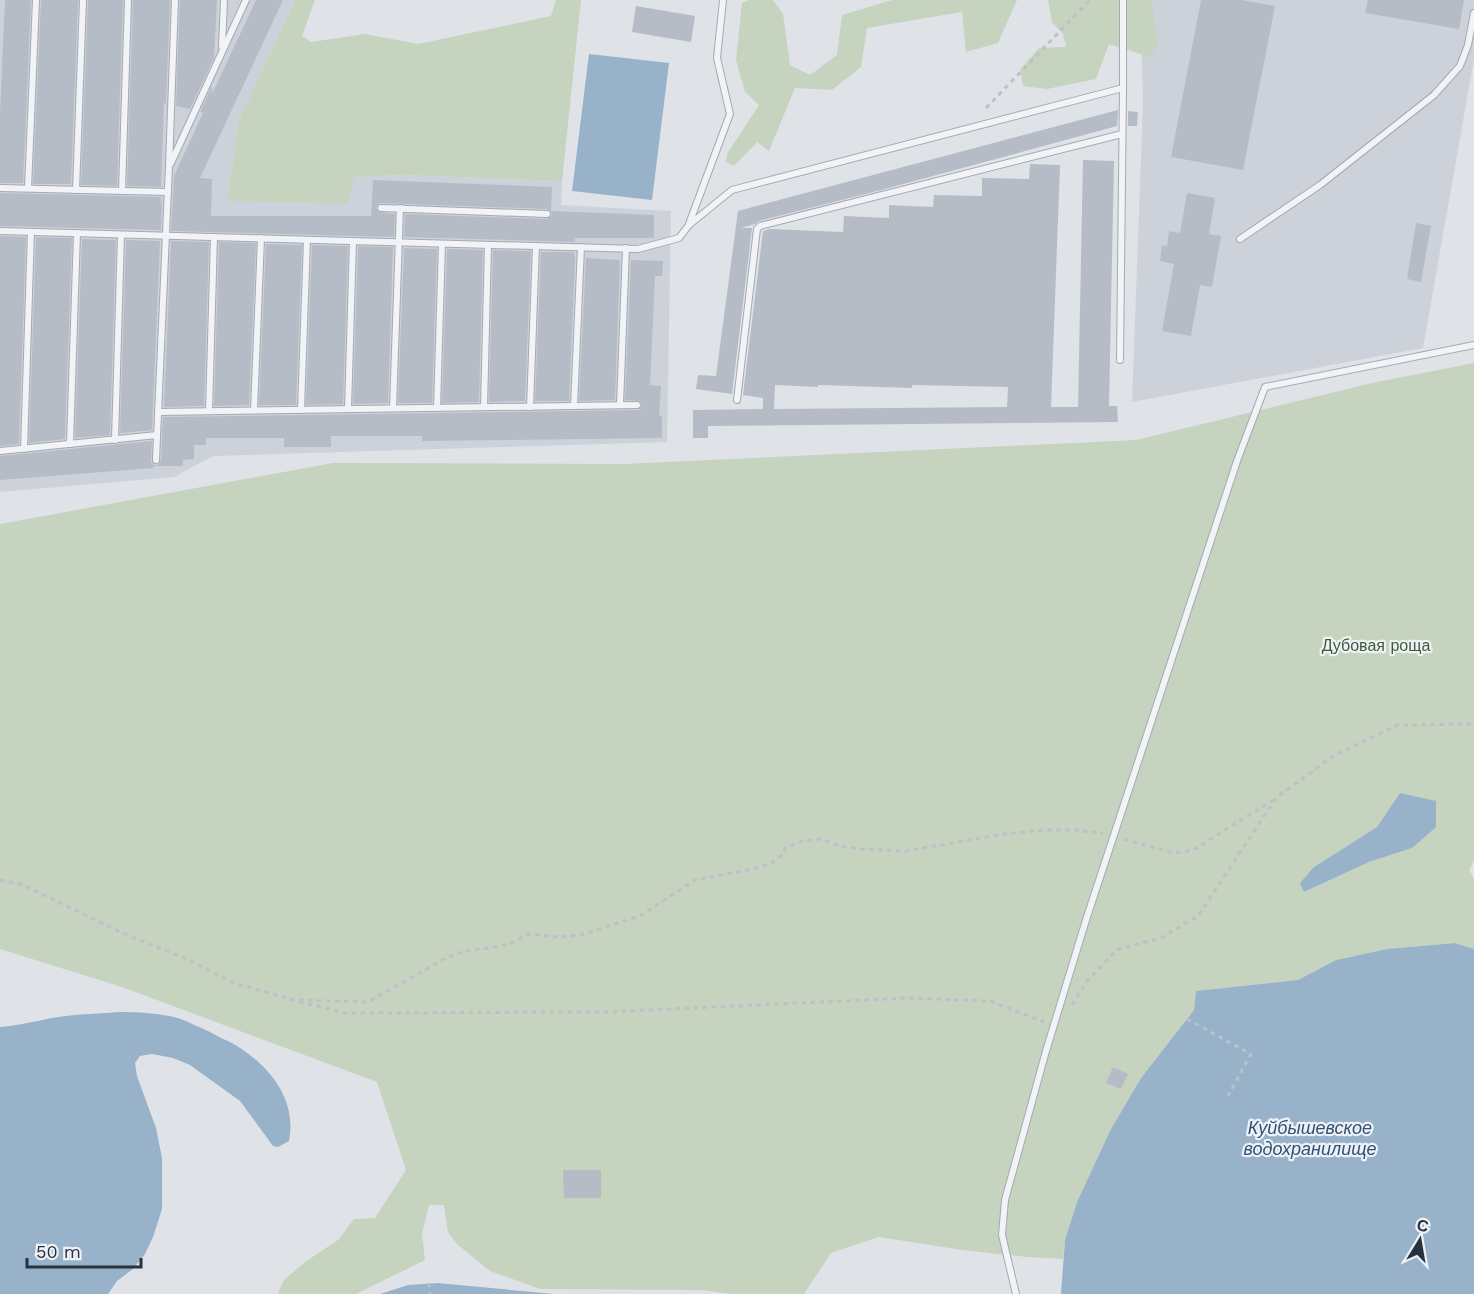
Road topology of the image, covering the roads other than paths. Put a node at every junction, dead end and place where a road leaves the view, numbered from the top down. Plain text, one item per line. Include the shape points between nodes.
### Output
1 (36, 0) edge
2 (83, 0) edge
3 (128, 0) edge
4 (175, 0) edge
5 (224, 0) edge
6 (246, 0) edge
7 (723, 0) edge
8 (1123, 0) edge
9 (1474, 13) edge
10 (222, 51) junction
11 (1123, 88) junction
12 (1122, 134) junction
13 (170, 166) junction
14 (0, 188) edge
15 (28, 188) junction
16 (76, 190) junction
17 (122, 191) junction
18 (168, 192) junction
19 (381, 208) dead end
20 (400, 208) junction
21 (547, 214) dead end
22 (688, 225) junction
23 (0, 231) edge
24 (31, 232) junction
25 (77, 233) junction
26 (121, 235) junction
27 (166, 236) junction
28 (214, 237) junction
29 (261, 238) junction
30 (1240, 239) dead end
31 (308, 240) junction
32 (353, 241) junction
33 (399, 242) junction
34 (442, 244) junction
35 (488, 245) junction
36 (536, 246) junction
37 (581, 248) junction
38 (626, 248) junction
39 (1474, 345) edge
40 (1120, 360) dead end
41 (737, 400) dead end
42 (620, 405) junction
43 (637, 405) dead end
44 (531, 406) junction
45 (574, 406) junction
46 (484, 407) junction
47 (393, 408) junction
48 (437, 408) junction
49 (348, 409) junction
50 (254, 410) junction
51 (301, 410) junction
52 (209, 411) junction
53 (158, 412) junction
54 (157, 435) junction
55 (115, 440) junction
56 (70, 444) junction
57 (24, 449) junction
58 (0, 451) edge
59 (156, 460) dead end
60 (1016, 1294) edge

1 - 15 lane
2 - 16 lane
3 - 17 lane
4 - 13 lane
5 - 10 lane
6 - 10 lane
7 - 22 lane via 717,58 730,114
8 - 11 lane
9 - 30 lane via 1460,66 1434,95 1320,185
10 - 13 lane
11 - 12 lane
11 - 22 lane via 732,190
12 - 40 lane
12 - 41 lane via 760,226
13 - 18 lane
14 - 15 lane
15 - 16 lane
16 - 17 lane
17 - 18 lane
18 - 27 lane
19 - 20 lane
20 - 21 lane
20 - 33 lane
22 - 38 lane via 679,238 638,249
23 - 24 lane
24 - 25 lane
24 - 57 lane
25 - 26 lane
25 - 56 lane
26 - 27 lane
26 - 55 lane
27 - 28 lane
27 - 53 lane
28 - 29 lane
28 - 52 lane
29 - 31 lane
29 - 50 lane
31 - 32 lane
31 - 51 lane
32 - 33 lane
32 - 49 lane
33 - 34 lane
33 - 47 lane
34 - 35 lane
34 - 48 lane
35 - 36 lane
35 - 46 lane
36 - 37 lane
36 - 44 lane
37 - 38 lane
37 - 45 lane
38 - 42 lane
39 - 60 lane via 1265,387 1086,920 1005,1200 1002,1235
42 - 43 lane
42 - 45 lane
44 - 45 lane
44 - 46 lane
46 - 48 lane
47 - 48 lane
47 - 49 lane
49 - 51 lane
50 - 51 lane
50 - 52 lane
52 - 53 lane
53 - 54 lane
54 - 55 lane
54 - 59 lane
55 - 56 lane
56 - 57 lane
57 - 58 lane

